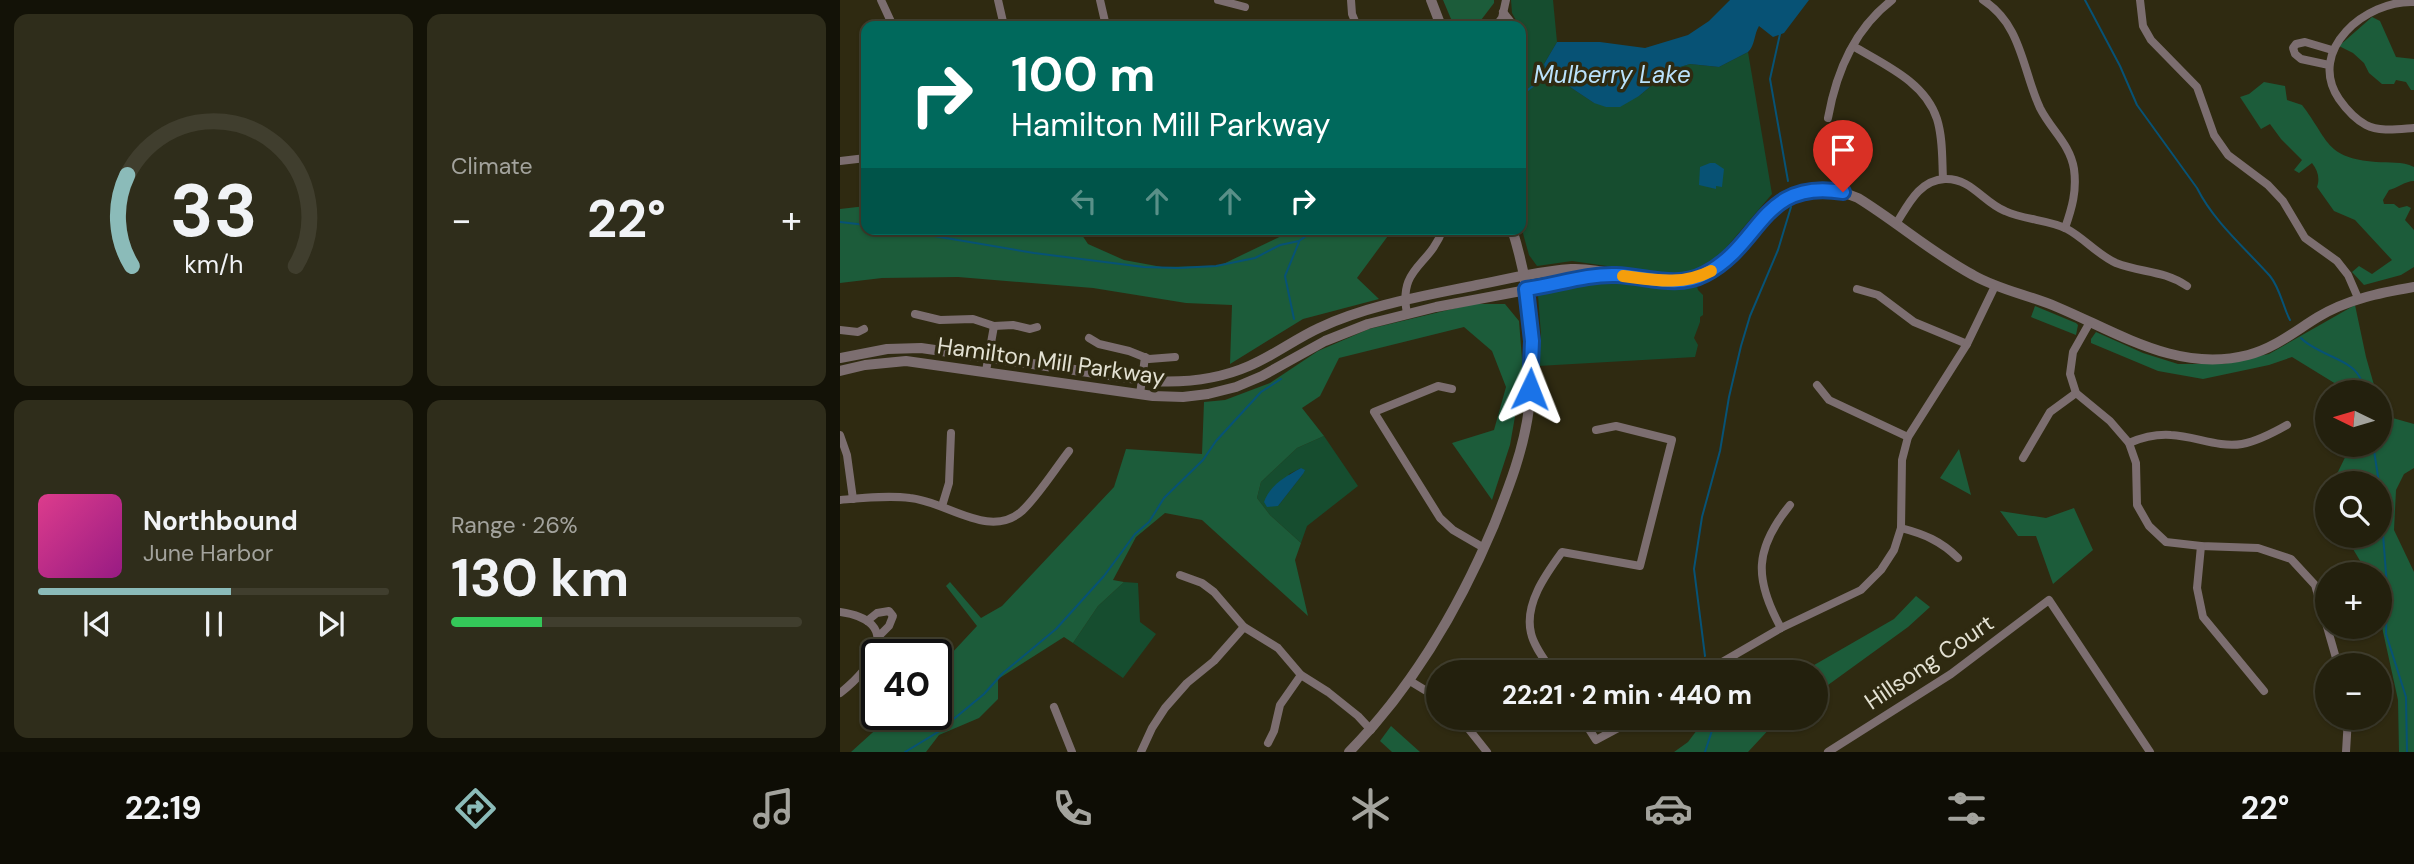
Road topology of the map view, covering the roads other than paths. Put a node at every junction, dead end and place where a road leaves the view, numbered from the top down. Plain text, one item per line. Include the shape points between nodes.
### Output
1 (880, 0) edge
2 (998, 0) edge
3 (1100, 0) edge
4 (1218, 0) edge
5 (1351, 0) edge
6 (1431, 0) edge
7 (1506, 0) edge
8 (1892, 0) edge
9 (1983, 0) edge
10 (2140, 0) edge
11 (2414, 2) edge
12 (1245, 7) dead end
13 (1503, 12) junction
14 (891, 21) edge
15 (1003, 21) edge
16 (1105, 21) edge
17 (1355, 21) edge
18 (1439, 21) edge
19 (1498, 21) edge
20 (1510, 21) edge
21 (1853, 46) junction
22 (2332, 50) junction
23 (2329, 65) junction
24 (1828, 118) dead end
25 (2414, 128) edge
26 (861, 159) edge
27 (840, 162) edge
28 (1943, 179) junction
29 (1896, 224) junction
30 (2066, 228) junction
31 (1441, 235) edge
32 (1514, 235) edge
33 (1615, 275) junction
34 (1523, 276) junction
35 (1995, 286) junction
36 (2187, 286) dead end
37 (2414, 287) edge
38 (1526, 289) junction
39 (1857, 289) dead end
40 (2358, 298) junction
41 (1405, 301) junction
42 (915, 314) dead end
43 (1407, 314) junction
44 (2090, 322) junction
45 (994, 326) junction
46 (1037, 327) dead end
47 (864, 329) dead end
48 (840, 330) edge
49 (1089, 338) dead end
50 (1966, 344) junction
51 (1145, 357) junction
52 (1175, 357) dead end
53 (840, 358) edge
54 (988, 358) junction
55 (840, 371) edge
56 (986, 371) junction
57 (1142, 380) junction
58 (1817, 385) dead end
59 (1452, 389) dead end
60 (2076, 393) junction
61 (1140, 394) junction
62 (2287, 425) dead end
63 (1596, 430) dead end
64 (951, 433) dead end
65 (840, 435) edge
66 (1908, 437) junction
67 (2129, 443) junction
68 (1069, 451) dead end
69 (2023, 458) dead end
70 (853, 499) junction
71 (840, 500) edge
72 (1790, 505) dead end
73 (942, 506) junction
74 (1901, 528) junction
75 (2201, 546) junction
76 (1484, 548) junction
77 (1958, 558) dead end
78 (1181, 575) dead end
79 (840, 612) edge
80 (867, 621) junction
81 (1244, 627) junction
82 (1781, 628) junction
83 (878, 637) junction
84 (2335, 653) edge
85 (1546, 660) edge
86 (1726, 660) edge
87 (1301, 676) junction
88 (1410, 681) junction
89 (1426, 691) edge
90 (2264, 691) dead end
91 (840, 692) edge
92 (1054, 707) dead end
93 (1371, 730) junction
94 (1470, 730) edge
95 (1589, 730) edge
96 (1615, 730) edge
97 (2347, 730) edge
98 (1268, 743) dead end
99 (1834, 751) edge
100 (2146, 751) edge
101 (1072, 752) edge
102 (1141, 752) edge
103 (1349, 752) edge
104 (1487, 752) edge
105 (2346, 752) edge

1 - 14 street
2 - 15 street
3 - 16 street
4 - 12 street
5 - 17 street
6 - 18 street
7 - 13 street
8 - 21 street via 1877,11
9 - 30 street via 2008,23 2041,108 2068,148 2076,186
10 - 40 street via 2143,26 2197,87 2214,135 2228,155 2283,201 2305,238 2348,275
11 - 22 street via 2377,8 2356,22
13 - 19 street
13 - 20 street
21 - 24 street via 1837,76
21 - 28 street via 1921,90 1937,120
22 - 23 street
22 - 23 street via 2305,42 2293,48 2301,59
23 - 25 street via 2333,90 2348,111 2367,126
26 - 27 street
28 - 29 street via 1926,183
28 - 30 street via 1963,181 2019,218
29 - 33 street, Hamilton Mill Parkway via 1858,198 1814,189 1782,200 1728,259 1701,276 1676,282
29 - 35 street, Hamilton Mill Parkway
30 - 36 street via 2114,262 2172,276
31 - 41 street via 1412,273
32 - 34 street
33 - 34 street, Hamilton Mill Parkway via 1572,269
33 - 38 street, Hamilton Mill Parkway
34 - 38 street
34 - 41 street, Hamilton Mill Parkway
35 - 44 street, Hamilton Mill Parkway
35 - 50 street
37 - 40 street, Hamilton Mill Parkway
38 - 43 street, Hamilton Mill Parkway
38 - 76 street via 1532,341 1529,407 1508,490
39 - 50 street via 1878,295 1914,322
40 - 44 street, Hamilton Mill Parkway via 2278,343 2227,359 2188,359 2160,352
41 - 43 street
41 - 57 street, Hamilton Mill Parkway via 1319,328 1250,366 1219,377 1182,383
42 - 45 street via 940,320 973,319
43 - 61 street, Hamilton Mill Parkway via 1325,341 1236,387 1183,397
44 - 60 street via 2071,362
45 - 46 street
45 - 54 street
47 - 48 street
49 - 51 street
50 - 66 street
51 - 52 street
51 - 57 street
53 - 54 street, Hamilton Mill Parkway via 921,348
54 - 56 street
54 - 57 street, Hamilton Mill Parkway
55 - 56 street, Hamilton Mill Parkway via 906,361
56 - 61 street, Hamilton Mill Parkway
57 - 61 street
58 - 66 street via 1829,400
59 - 76 street via 1438,386 1374,412 1440,518
60 - 67 street
60 - 69 street via 2050,412
62 - 67 street via 2242,444 2173,435 2151,435
63 - 85 street via 1616,426 1672,440 1640,566 1562,552 1544,576 1530,613 1531,634
64 - 73 street via 949,483
65 - 70 street
66 - 74 street via 1902,460
67 - 75 street via 2136,463 2137,505 2149,526 2166,542
68 - 73 street via 1022,511 1006,521 989,523
70 - 71 street
70 - 73 street via 911,498
72 - 82 street via 1765,543 1761,567 1763,592
74 - 77 street via 1924,534
74 - 82 street via 1894,550 1861,590
75 - 84 street via 2258,548 2291,559 2315,585
75 - 90 street via 2197,588 2203,617
76 - 88 street
78 - 81 street via 1214,592
79 - 80 street
80 - 83 street
80 - 83 street via 883,610 893,616
81 - 87 street via 1278,648
81 - 102 street via 1165,708
82 - 86 street
83 - 91 street via 872,662
87 - 93 street via 1328,692
87 - 98 street via 1280,705
88 - 89 street
88 - 93 street
92 - 101 street
93 - 103 street
94 - 104 street
95 - 96 street via 1596,740
97 - 105 street
99 - 100 street, Hillsong Court via 1978,656 2049,600

